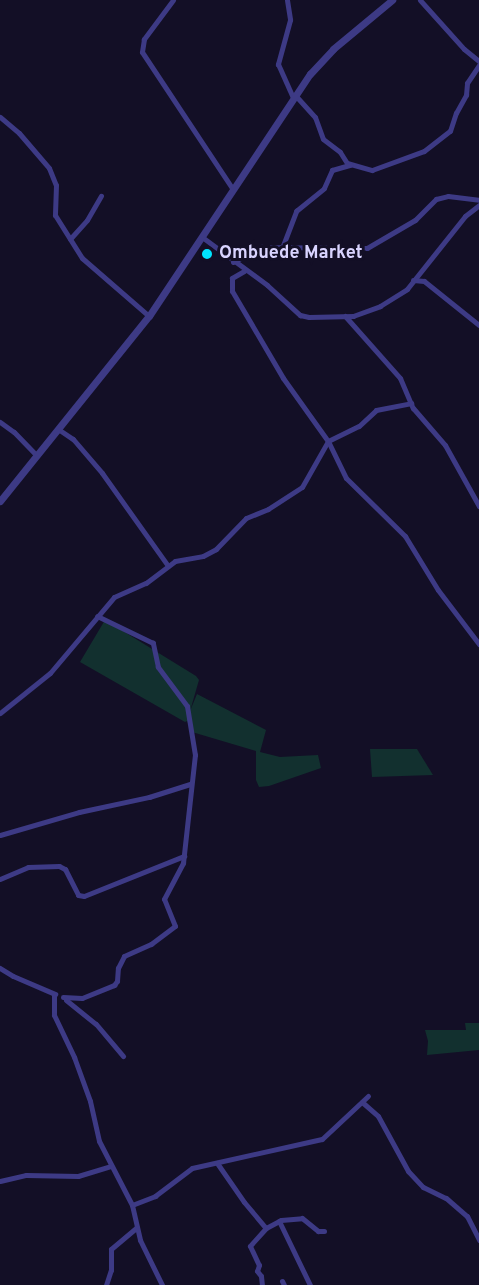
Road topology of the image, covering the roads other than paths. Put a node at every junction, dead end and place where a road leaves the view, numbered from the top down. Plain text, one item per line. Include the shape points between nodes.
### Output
1 (173, 0) edge
2 (287, 0) edge
3 (392, 0) edge
4 (420, 0) edge
5 (479, 63) edge
6 (294, 96) junction
7 (0, 117) edge
8 (350, 165) junction
9 (232, 188) junction
10 (100, 195) dead end
11 (479, 200) edge
12 (479, 205) edge
13 (202, 237) junction
14 (70, 239) junction
15 (282, 248) junction
16 (233, 262) junction
17 (244, 271) junction
18 (412, 280) junction
19 (149, 316) junction
20 (345, 316) junction
21 (479, 325) edge
22 (411, 404) junction
23 (0, 422) edge
24 (58, 429) junction
25 (328, 441) junction
26 (36, 455) junction
27 (1, 497) edge
28 (479, 506) edge
29 (168, 566) junction
30 (97, 616) junction
31 (479, 644) edge
32 (0, 713) edge
33 (190, 784) junction
34 (0, 835) edge
35 (184, 856) junction
36 (0, 879) edge
37 (0, 968) edge
38 (54, 994) junction
39 (63, 998) junction
40 (123, 1056) dead end
41 (368, 1096) dead end
42 (362, 1102) junction
43 (217, 1163) junction
44 (111, 1166) junction
45 (0, 1181) edge
46 (132, 1205) junction
47 (279, 1221) junction
48 (136, 1228) junction
49 (266, 1228) junction
50 (324, 1232) dead end
51 (479, 1240) edge
52 (106, 1285) edge
53 (162, 1285) edge
54 (262, 1285) edge
55 (310, 1285) edge

1 - 9 street via 144,39 141,52
2 - 6 street via 290,20 278,64
3 - 6 street via 323,59
4 - 5 street
5 - 8 street via 467,83 453,129 431,147 372,170
6 - 8 street via 315,117 327,144
6 - 9 street
7 - 14 street via 51,172 56,185 54,212
8 - 15 street via 332,170 324,188 296,211
9 - 13 street
10 - 14 street via 87,220
11 - 15 street via 448,196 436,199 415,220 372,247
12 - 18 street via 465,216
13 - 16 street
13 - 19 street
14 - 19 street via 90,267
15 - 16 street via 260,247
16 - 17 street
17 - 20 street via 267,285 300,315
17 - 25 street via 232,278 232,291 283,378
18 - 20 street via 407,289 380,306
18 - 21 street via 424,281
19 - 24 street
20 - 22 street via 395,371
22 - 25 street via 376,410 355,428
22 - 28 street via 445,445
23 - 26 street
24 - 26 street
24 - 29 street via 73,439 102,473
25 - 29 street via 309,477 296,492 246,518 212,552
25 - 31 street via 346,478 405,536 438,590
26 - 27 street
29 - 30 street via 146,583 114,597
30 - 32 street via 50,673
30 - 33 street via 154,644 158,667 179,692 188,711 195,755
33 - 34 street
33 - 35 street
35 - 36 street via 84,896 78,895 59,866 28,867
35 - 39 street via 164,898 174,928 124,956 114,985 82,998
37 - 38 street
38 - 39 street
38 - 44 street via 54,1015 74,1057 99,1140
39 - 40 street via 96,1024
41 - 42 street
42 - 43 street via 318,1140
42 - 51 street via 378,1116 408,1171 423,1187 446,1198 467,1216
43 - 46 street via 189,1169 155,1196
43 - 49 street
44 - 45 street via 78,1176 26,1175
44 - 46 street
46 - 48 street
47 - 49 street
47 - 50 street via 302,1218
47 - 55 street
48 - 52 street via 111,1249
48 - 53 street
49 - 54 street via 250,1246 259,1265

